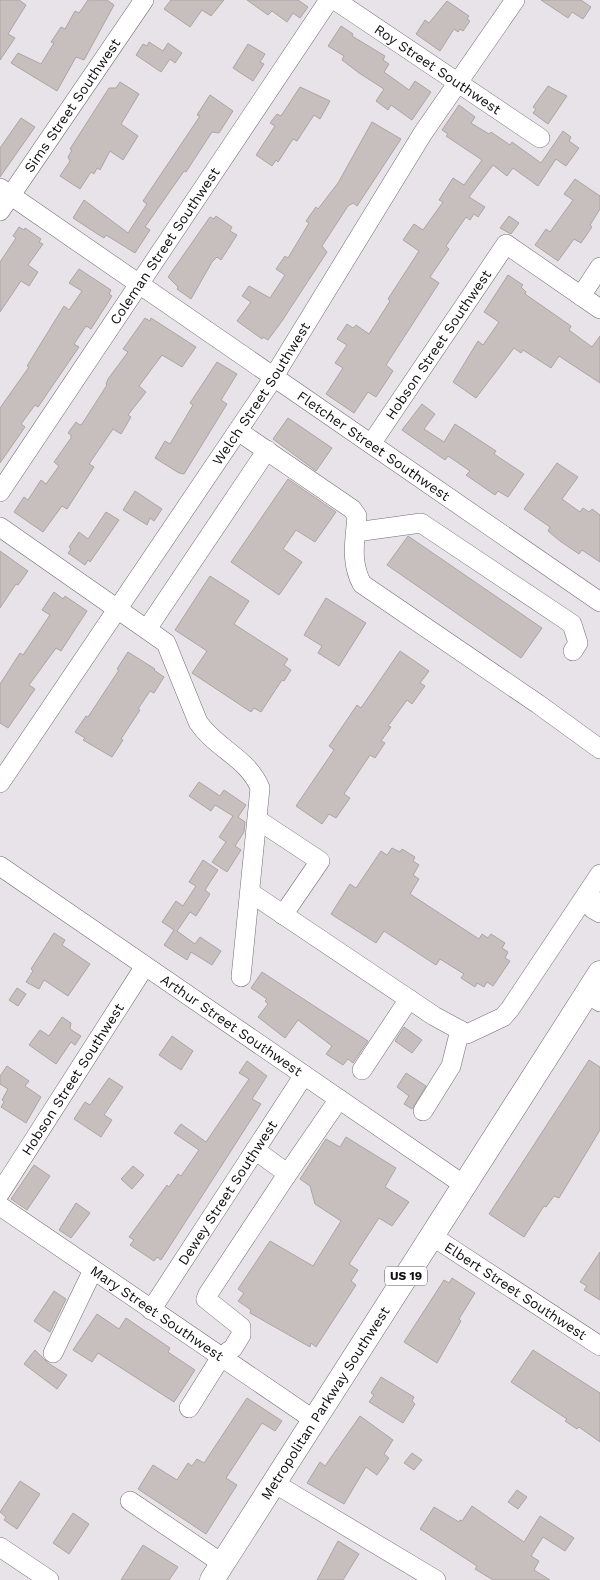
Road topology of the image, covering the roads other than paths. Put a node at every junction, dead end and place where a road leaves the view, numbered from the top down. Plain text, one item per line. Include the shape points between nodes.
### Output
1 (144, 0) edge
2 (329, 0) edge
3 (335, 0) edge
4 (515, 0) edge
5 (456, 83) junction
6 (540, 138) dead end
7 (5, 192) edge
8 (0, 211) edge
9 (600, 267) edge
10 (139, 284) junction
11 (581, 296) junction
12 (600, 309) edge
13 (274, 377) junction
14 (238, 431) junction
15 (371, 444) junction
16 (267, 450) junction
17 (0, 492) edge
18 (0, 527) edge
19 (356, 532) junction
20 (600, 602) edge
21 (118, 608) junction
22 (148, 629) junction
23 (574, 651) dead end
24 (600, 749) edge
25 (0, 783) edge
26 (258, 820) junction
27 (0, 866) edge
28 (600, 874) edge
29 (251, 893) junction
30 (595, 900) edge
31 (283, 915) junction
32 (145, 966) junction
33 (600, 973) edge
34 (241, 977) dead end
35 (593, 998) edge
36 (409, 999) junction
37 (460, 1030) junction
38 (362, 1070) dead end
39 (304, 1075) junction
40 (339, 1099) junction
41 (423, 1111) dead end
42 (255, 1150) junction
43 (286, 1176) junction
44 (464, 1185) junction
45 (0, 1193) edge
46 (0, 1206) edge
47 (432, 1236) junction
48 (92, 1270) junction
49 (151, 1310) junction
50 (600, 1346) edge
51 (53, 1353) dead end
52 (221, 1357) junction
53 (189, 1408) dead end
54 (314, 1420) junction
55 (274, 1483) junction
56 (130, 1501) dead end
57 (1, 1549) edge
58 (217, 1572) edge
59 (49, 1580) edge
60 (436, 1580) edge

1 - 7 street, Sims Street Southwest
2 - 10 street, Coleman Street Southwest
3 - 5 street, Roy Street Southwest
4 - 5 street, Welch Street Southwest
5 - 6 street, Roy Street Southwest
5 - 13 street, Welch Street Southwest
7 - 8 street, Sims Street Southwest
7 - 10 street, Fletcher Street Southwest
9 - 11 street
10 - 13 street, Fletcher Street Southwest
10 - 17 street, Coleman Street Southwest
11 - 12 street
11 - 15 street, Hobson Street Southwest via 506,244
13 - 14 street, Welch Street Southwest
13 - 15 street, Fletcher Street Southwest
14 - 16 street
14 - 21 street, Welch Street Southwest
15 - 20 street, Fletcher Street Southwest
16 - 19 street via 347,504 358,516
16 - 22 street
18 - 21 street
19 - 23 street via 421,523 572,624 578,643
19 - 24 street via 353,553 362,584
21 - 22 street
21 - 25 street, Welch Street Southwest
22 - 26 street via 166,643 205,733 237,758 256,779 260,788
26 - 29 street
26 - 31 street via 320,861
27 - 32 street, Arthur Street Southwest
28 - 30 street
29 - 31 street
29 - 34 street
30 - 37 street via 503,1016 467,1034
31 - 36 street
32 - 39 street, Arthur Street Southwest
32 - 45 street, Hobson Street Southwest
33 - 35 main road, Metropolitan Parkway Southwest / US 19
35 - 44 main road, Metropolitan Parkway Southwest / US 19
36 - 37 street
36 - 38 street
37 - 41 street via 451,1066
39 - 40 street, Arthur Street Southwest
39 - 42 street, Dewey Street Southwest
40 - 43 street
40 - 44 street, Arthur Street Southwest
42 - 43 street via 284,1171
42 - 49 street, Dewey Street Southwest
43 - 52 street via 206,1300 241,1327 241,1335 233,1348
44 - 47 main road, Metropolitan Parkway Southwest / US 19
46 - 48 street, Mary Street Southwest
47 - 50 street, Elbert Street Southwest
47 - 54 main road, Metropolitan Parkway Southwest / US 19
48 - 49 street, Mary Street Southwest
48 - 51 street
49 - 52 street, Mary Street Southwest
52 - 53 street
52 - 54 street, Mary Street Southwest
54 - 55 main road, Metropolitan Parkway Southwest / US 19
55 - 58 main road, Metropolitan Parkway Southwest / US 19
55 - 60 street
56 - 58 street via 180,1546
57 - 59 street

